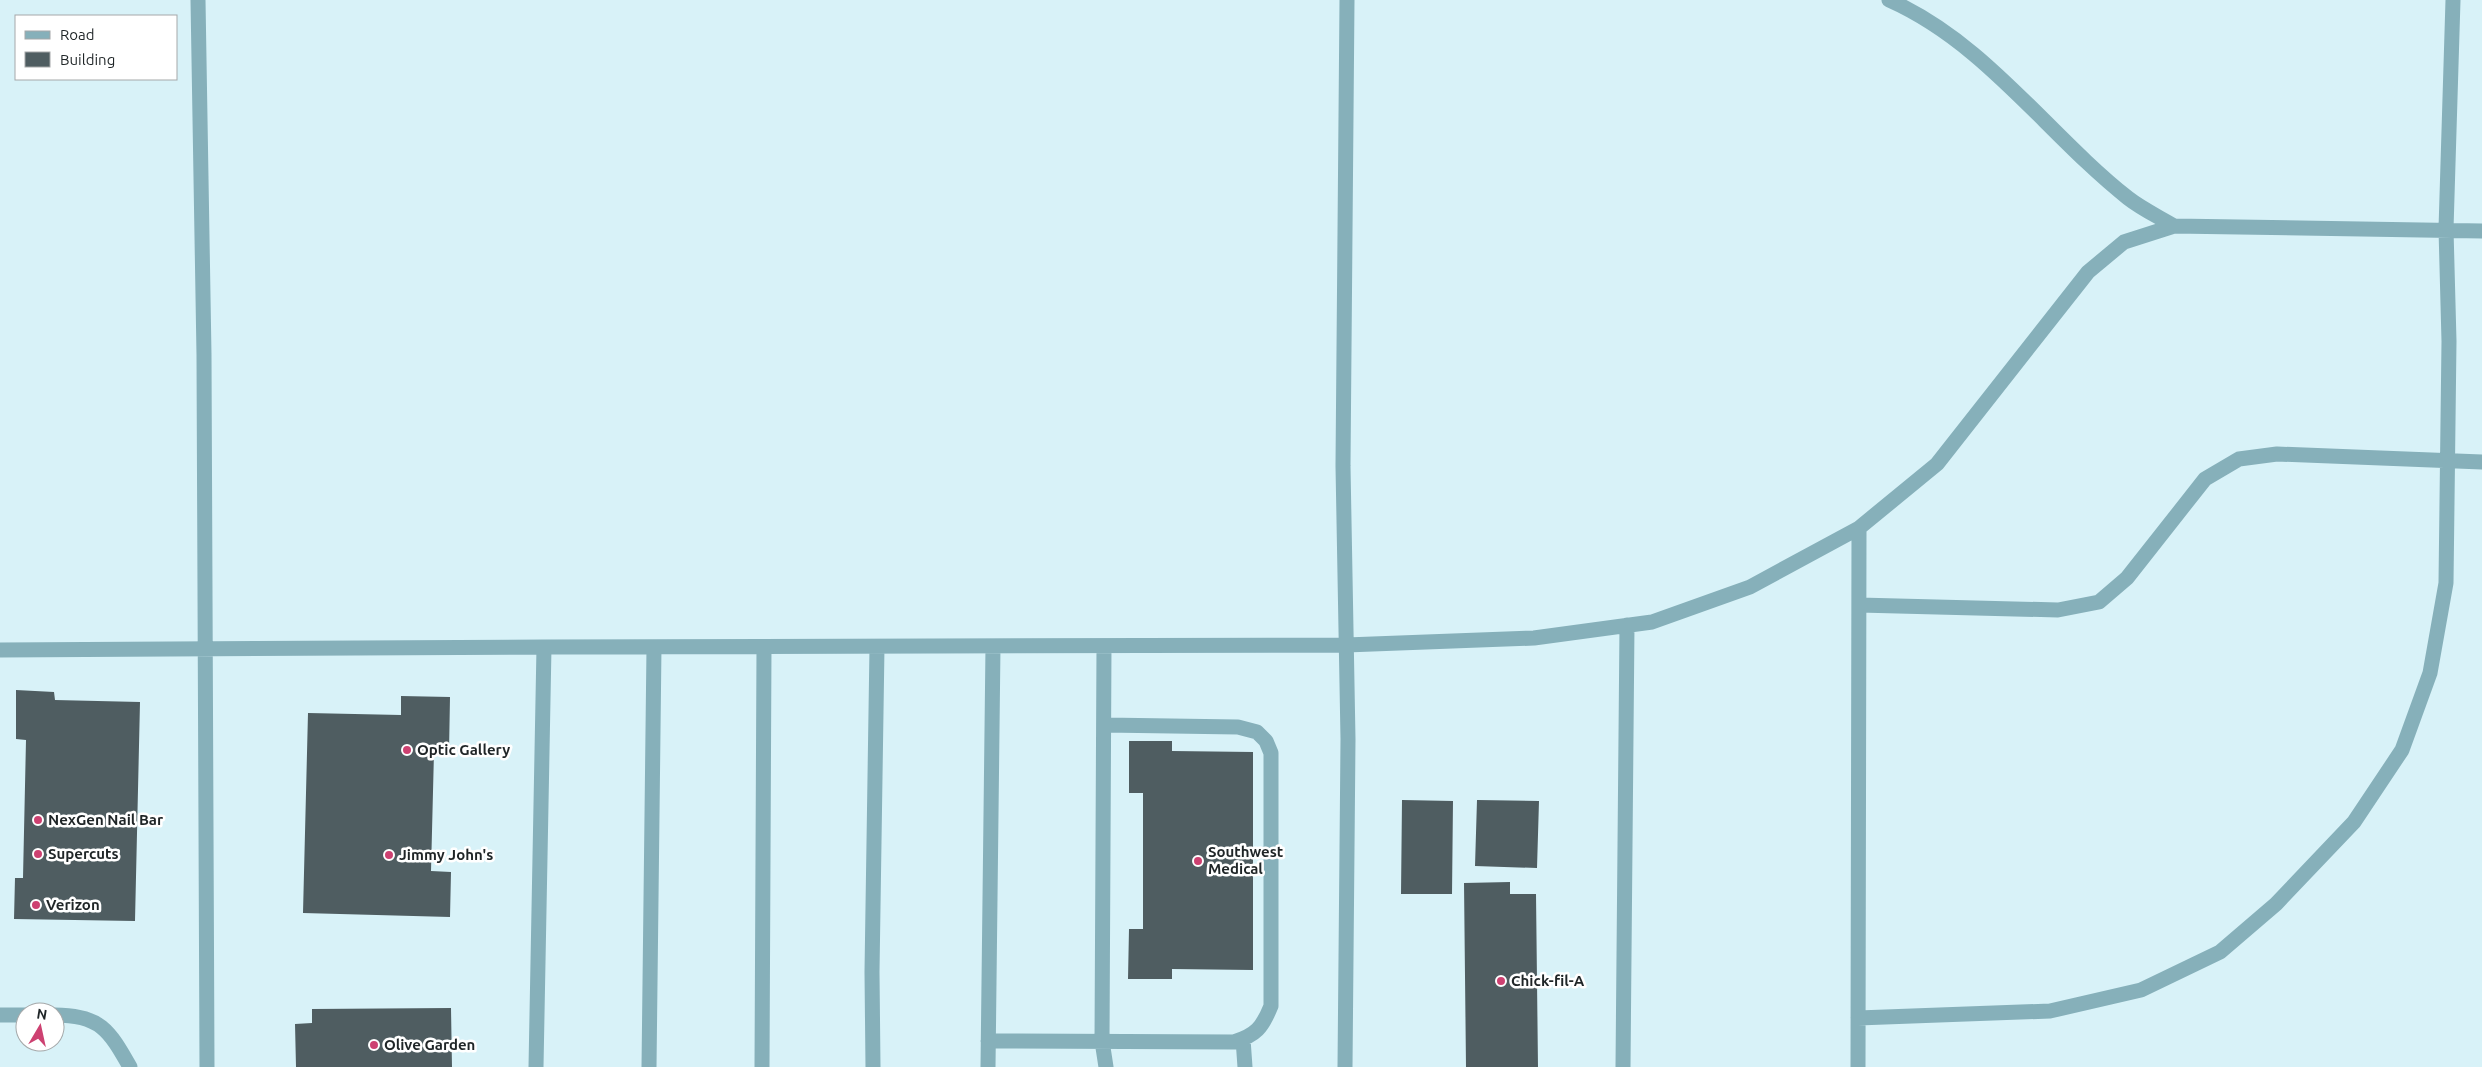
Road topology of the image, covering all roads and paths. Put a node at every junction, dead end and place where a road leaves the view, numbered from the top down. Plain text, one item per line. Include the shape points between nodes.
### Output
1 (198, 0) edge
2 (1347, 0) edge
3 (1889, 0) edge
4 (2453, 0) edge
5 (2174, 226) junction
6 (2446, 229) junction
7 (2482, 231) edge
8 (2448, 461) junction
9 (2482, 462) edge
10 (1859, 528) junction
11 (1859, 605) junction
12 (1627, 625) junction
13 (1346, 645) junction
14 (993, 646) junction
15 (1104, 646) junction
16 (544, 647) junction
17 (654, 647) junction
18 (764, 647) junction
19 (877, 647) junction
20 (0, 650) edge
21 (205, 650) junction
22 (1105, 725) junction
23 (0, 1015) edge
24 (15, 1015) edge
25 (65, 1015) edge
26 (1858, 1018) junction
27 (1243, 1039) junction
28 (988, 1040) junction
29 (1102, 1041) junction
30 (130, 1067) edge
31 (208, 1067) edge
32 (536, 1067) edge
33 (649, 1067) edge
34 (762, 1067) edge
35 (873, 1067) edge
36 (988, 1067) edge
37 (1106, 1067) edge
38 (1245, 1067) edge
39 (1345, 1067) edge
40 (1623, 1067) edge
41 (1858, 1067) edge

1 - 21 lane
2 - 13 lane via 1343,466
3 - 5 lane via 1944,31 1995,72 2129,199
4 - 6 lane
5 - 6 lane
5 - 10 lane via 2124,242 2088,272 1937,464
6 - 7 lane
6 - 8 lane via 2450,341
8 - 9 lane
8 - 11 lane via 2277,454 2238,459 2205,479 2127,578 2099,602 2058,610
8 - 26 lane via 2446,583 2430,673 2402,750 2354,822 2276,904 2220,952 2142,990 2050,1011
10 - 11 lane
10 - 12 lane via 1750,587 1652,622
11 - 26 lane
12 - 13 lane via 1534,638
12 - 40 lane
13 - 15 lane
13 - 39 lane
14 - 15 lane
14 - 19 lane
14 - 28 lane
15 - 22 lane
16 - 17 lane
16 - 21 lane
16 - 32 lane
17 - 18 lane
17 - 33 lane
18 - 19 lane
18 - 34 lane
19 - 35 lane
20 - 21 lane
21 - 31 lane
22 - 27 lane via 1238,727 1257,732 1266,741 1271,753 1271,1006 1264,1022 1251,1036
22 - 29 lane
23 - 24 lane
25 - 30 lane via 77,1015 98,1023 115,1042
26 - 41 lane
27 - 29 lane via 1234,1042
27 - 38 lane
28 - 29 lane
28 - 36 lane
29 - 37 lane

